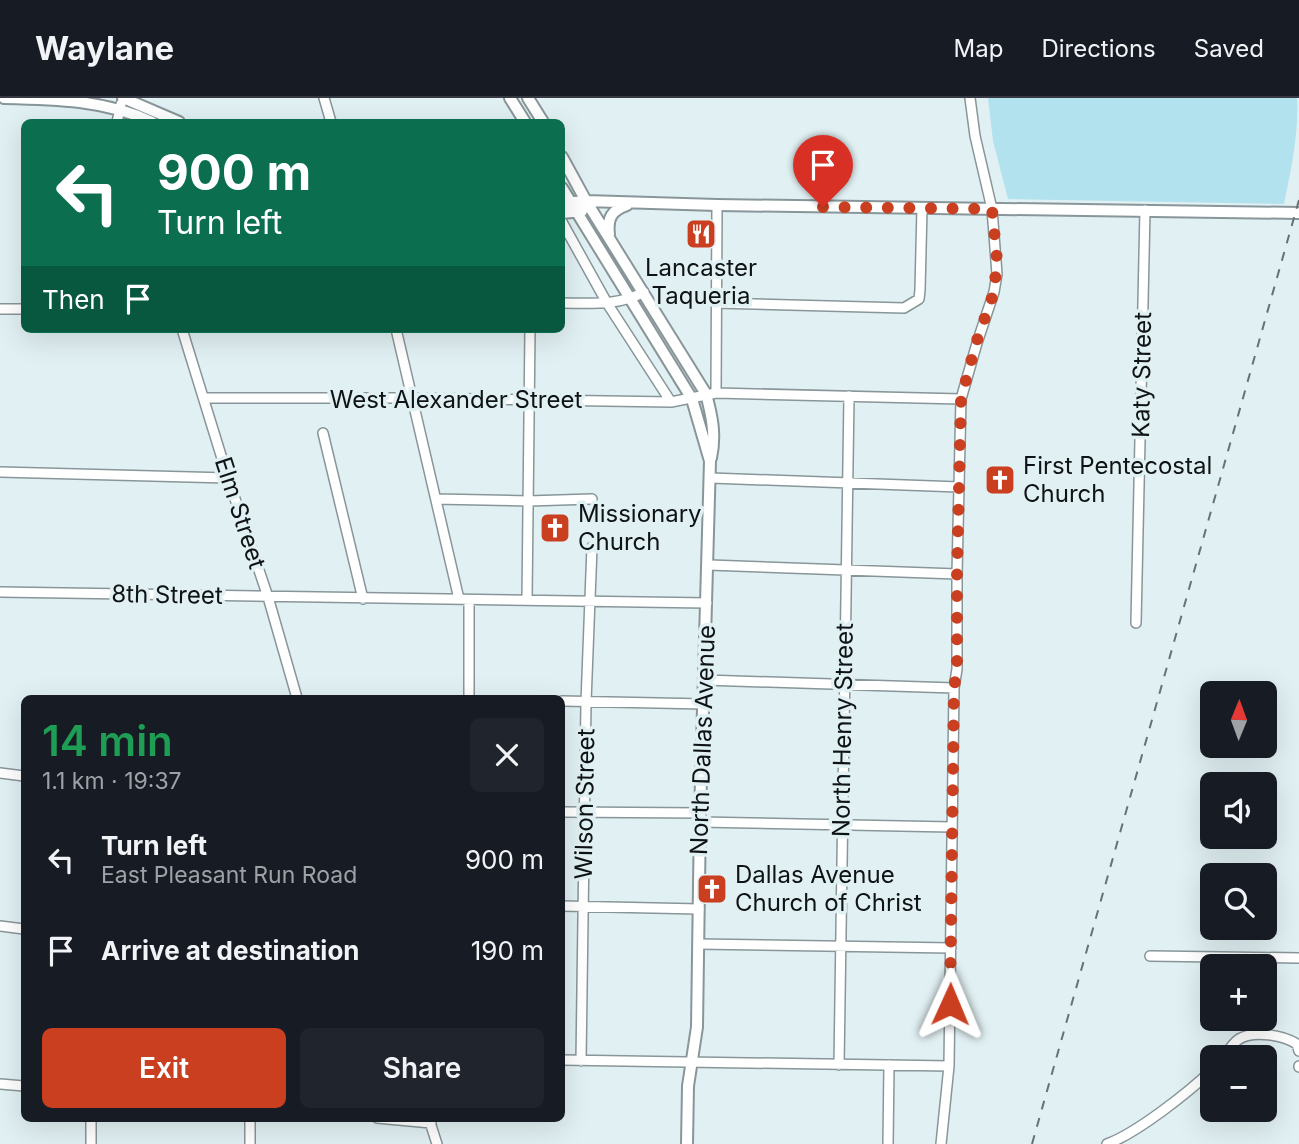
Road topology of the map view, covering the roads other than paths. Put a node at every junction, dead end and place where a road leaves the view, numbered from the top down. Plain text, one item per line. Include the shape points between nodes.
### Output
1 (4, 98) edge
2 (123, 98) edge
3 (324, 98) edge
4 (510, 98) edge
5 (528, 98) edge
6 (970, 98) edge
7 (55, 99) edge
8 (119, 110) junction
9 (540, 118) edge
10 (118, 119) edge
11 (144, 119) edge
12 (171, 119) edge
13 (330, 119) edge
14 (523, 119) edge
15 (565, 162) edge
16 (586, 201) junction
17 (630, 204) junction
18 (570, 205) edge
19 (717, 205) junction
20 (922, 208) junction
21 (992, 209) junction
22 (1145, 210) junction
23 (592, 211) junction
24 (1299, 213) edge
25 (565, 227) edge
26 (609, 236) junction
27 (644, 292) junction
28 (632, 299) junction
29 (565, 303) edge
30 (607, 303) junction
31 (717, 303) junction
32 (0, 309) edge
33 (21, 309) edge
34 (183, 333) edge
35 (398, 333) edge
36 (530, 333) edge
37 (711, 393) junction
38 (849, 396) junction
39 (204, 398) junction
40 (412, 398) junction
41 (692, 399) junction
42 (961, 399) junction
43 (530, 400) junction
44 (671, 402) junction
45 (323, 433) dead end
46 (710, 461) junction
47 (0, 472) edge
48 (228, 478) junction
49 (711, 478) junction
50 (846, 485) junction
51 (959, 487) junction
52 (436, 499) junction
53 (592, 499) dead end
54 (528, 501) junction
55 (592, 547) dead end
56 (709, 565) junction
57 (845, 571) junction
58 (957, 574) junction
59 (0, 592) edge
60 (268, 597) junction
61 (363, 599) junction
62 (464, 600) junction
63 (527, 600) junction
64 (590, 601) junction
65 (707, 603) junction
66 (1136, 624) dead end
67 (705, 680) junction
68 (845, 683) junction
69 (954, 688) junction
70 (296, 695) edge
71 (469, 695) edge
72 (565, 701) edge
73 (586, 702) junction
74 (705, 704) junction
75 (0, 774) edge
76 (21, 776) edge
77 (565, 812) edge
78 (584, 813) junction
79 (700, 818) junction
80 (843, 825) junction
81 (951, 827) junction
82 (565, 906) edge
83 (584, 906) junction
84 (699, 909) junction
85 (0, 926) edge
86 (21, 929) edge
87 (698, 944) junction
88 (839, 946) junction
89 (951, 948) junction
90 (1150, 956) dead end
91 (1299, 958) edge
92 (1233, 1045) edge
93 (1299, 1052) edge
94 (565, 1060) edge
95 (581, 1061) junction
96 (692, 1063) junction
97 (839, 1065) junction
98 (889, 1065) junction
99 (949, 1066) junction
100 (1200, 1079) edge
101 (0, 1084) edge
102 (21, 1086) edge
103 (91, 1122) edge
104 (250, 1122) edge
105 (430, 1122) edge
106 (91, 1144) edge
107 (250, 1144) edge
108 (438, 1144) edge
109 (687, 1144) edge
110 (887, 1144) edge
111 (941, 1144) edge
112 (1107, 1144) edge

1 - 7 main road
2 - 8 street
2 - 12 main road
3 - 13 street
4 - 14 main road
5 - 9 main road
6 - 21 street
7 - 8 main road
8 - 10 street
8 - 11 main road
15 - 16 main road, North Dallas Avenue
16 - 17 main road
16 - 18 main road
16 - 23 main road, North Dallas Avenue
17 - 19 main road
17 - 23 main road
17 - 26 main road via 612,213
18 - 23 main road
18 - 28 main road, North Dallas Avenue
19 - 20 main road
19 - 31 street
20 - 21 main road
20 - 31 street via 920,290 913,304 904,308
21 - 22 main road
21 - 42 street via 997,260 994,292
22 - 24 main road
22 - 66 street, Katy Street
23 - 26 main road, North Dallas Avenue
25 - 30 street
26 - 27 main road, North Dallas Avenue
27 - 28 street
27 - 37 main road, North Dallas Avenue
28 - 30 street
28 - 41 main road, North Dallas Avenue
29 - 30 street
30 - 44 street
31 - 37 street
32 - 33 street
34 - 39 street, Elm Street
35 - 40 street
36 - 43 street
37 - 38 street
37 - 41 street, West Alexander Street
37 - 46 main road, North Dallas Avenue via 715,440
38 - 42 street
38 - 50 street, North Henry Street
39 - 40 street, West Alexander Street
39 - 48 street, Elm Street
40 - 43 street, West Alexander Street
40 - 52 street
41 - 44 street, West Alexander Street
41 - 46 main road, North Dallas Avenue
42 - 51 street
43 - 44 street, West Alexander Street
43 - 54 street
45 - 61 street
46 - 49 main road, North Dallas Avenue
47 - 48 street
48 - 60 street, Elm Street
49 - 50 street
49 - 56 main road, North Dallas Avenue
50 - 51 street
50 - 57 street, North Henry Street
51 - 58 street
52 - 54 street
52 - 62 street
53 - 54 street
54 - 63 street
55 - 64 street, Wilson Street
56 - 57 street
56 - 65 main road, North Dallas Avenue
57 - 58 street
57 - 68 street, North Henry Street
58 - 69 street
59 - 60 street, 8th Street
60 - 61 street, 8th Street
60 - 70 street, Elm Street
61 - 62 street, 8th Street
62 - 63 street, 8th Street
62 - 71 street
63 - 64 street, 8th Street
64 - 65 street, 8th Street
64 - 73 street, Wilson Street
65 - 67 main road, North Dallas Avenue
67 - 68 street
67 - 74 main road, North Dallas Avenue
68 - 69 street
68 - 80 street, North Henry Street
69 - 81 street
72 - 73 street
73 - 74 street
73 - 78 street, Wilson Street
74 - 79 main road, North Dallas Avenue
75 - 76 street
77 - 78 street
78 - 79 street
78 - 83 street, Wilson Street
79 - 80 street
79 - 84 main road, North Dallas Avenue
80 - 81 street
80 - 88 street, North Henry Street
81 - 89 street
82 - 83 street
83 - 84 street
83 - 95 street, Wilson Street
84 - 87 main road, North Dallas Avenue
85 - 86 street
87 - 88 street
87 - 96 main road, North Dallas Avenue
88 - 89 street
88 - 97 street, North Henry Street
89 - 99 street
90 - 91 street
92 - 93 street via 1246,1036 1277,1036 1297,1044
94 - 95 street
95 - 96 street
96 - 97 street
96 - 109 main road, North Dallas Avenue
97 - 98 street
98 - 99 street
98 - 110 street
99 - 111 street
100 - 112 street via 1147,1121
101 - 102 street
103 - 106 street
104 - 107 street
105 - 108 street

